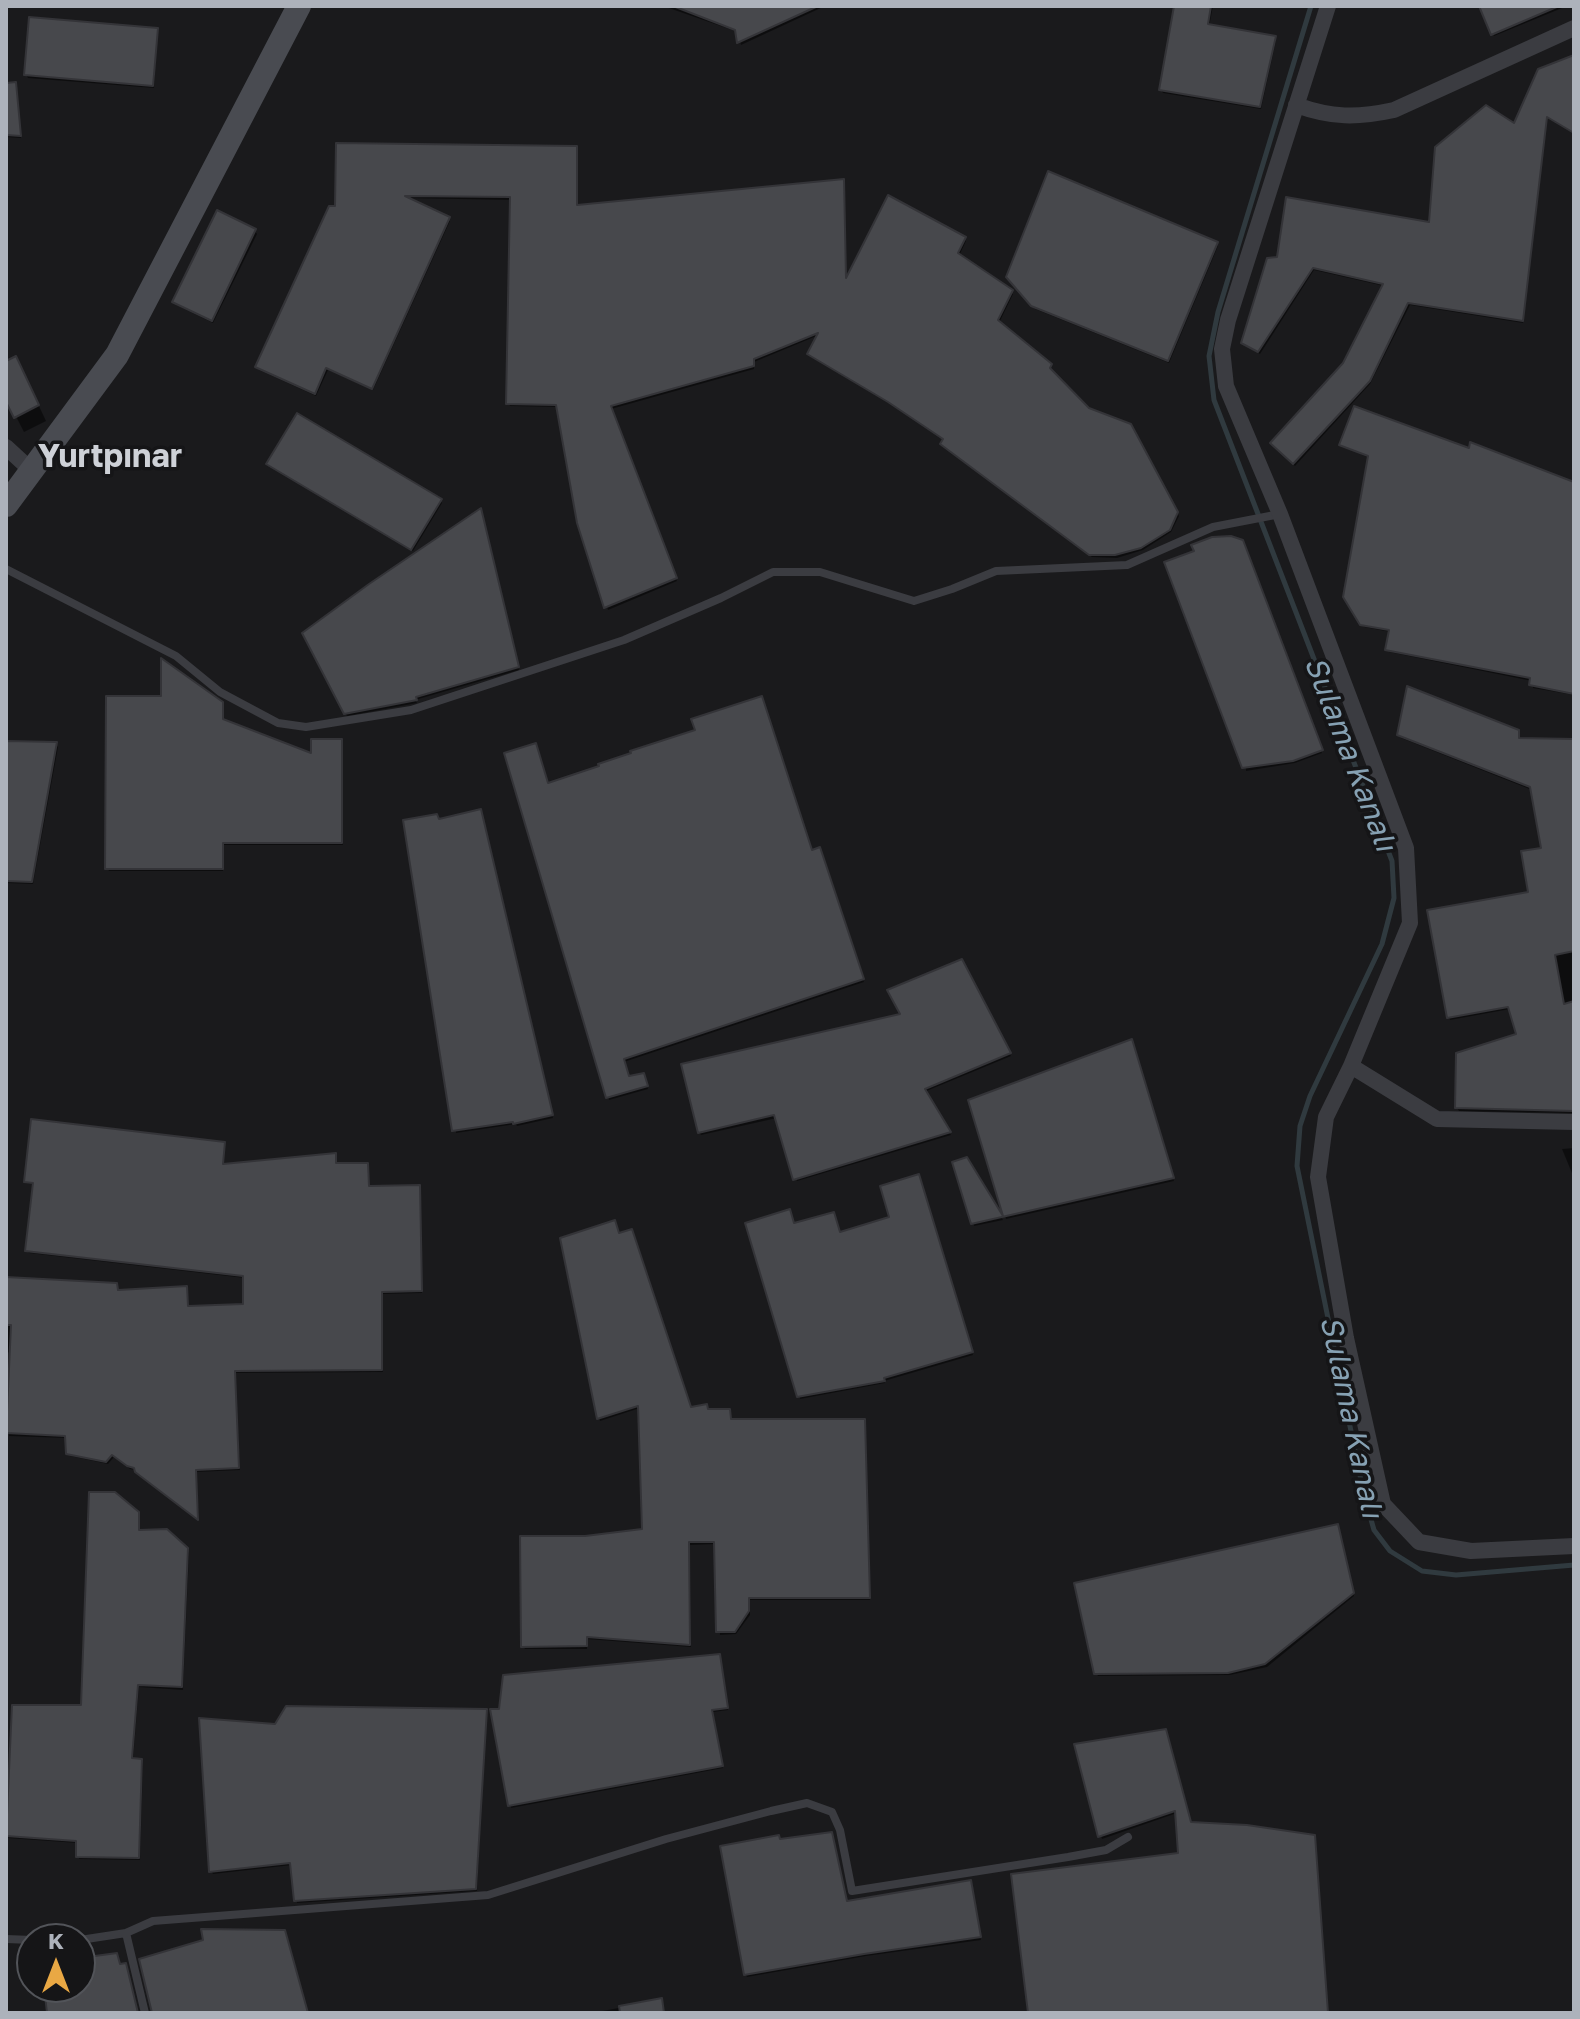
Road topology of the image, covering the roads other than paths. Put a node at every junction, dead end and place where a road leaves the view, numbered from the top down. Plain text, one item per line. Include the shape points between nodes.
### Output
1 (299, 6) edge
2 (1328, 6) edge
3 (1574, 28) edge
4 (1296, 105) junction
5 (6, 447) edge
6 (32, 471) junction
7 (6, 505) edge
8 (1280, 514) junction
9 (6, 569) edge
10 (1351, 1066) junction
11 (1574, 1122) edge
12 (1574, 1546) edge
13 (1128, 1837) dead end
14 (126, 1933) junction
15 (96, 1938) edge
16 (145, 2013) edge

1 - 6 street via 117,355
2 - 4 street
3 - 4 street via 1394,110 1323,115
4 - 8 street via 1222,349 1226,386
5 - 6 street
6 - 7 street
8 - 9 lane via 1213,527 1127,565 996,571 914,601 820,572 773,572 624,640 411,710 306,727 278,723 220,692 176,656
8 - 10 street via 1406,848 1410,923
10 - 11 street via 1437,1119
10 - 12 street via 1326,1117 1318,1177 1383,1504 1419,1542 1471,1551
13 - 14 lane via 1106,1850 852,1891 832,1812 807,1803 666,1839 488,1895 153,1921
14 - 15 lane
14 - 16 lane

